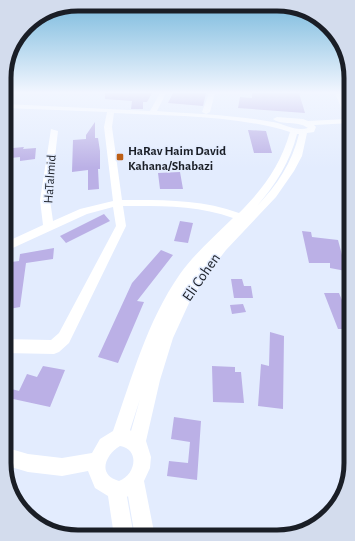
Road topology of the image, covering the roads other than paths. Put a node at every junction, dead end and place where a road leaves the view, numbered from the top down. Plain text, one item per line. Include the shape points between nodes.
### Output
1 (110, 118) edge
2 (224, 118) edge
3 (240, 118) edge
4 (344, 122) edge
5 (311, 125) junction
6 (344, 125) edge
7 (294, 128) junction
8 (54, 131) dead end
9 (117, 203) junction
10 (214, 209) junction
11 (244, 219) junction
12 (49, 228) junction
13 (226, 230) junction
14 (11, 245) edge
15 (11, 346) edge
16 (119, 437) junction
17 (137, 443) junction
18 (11, 458) edge
19 (97, 461) junction
20 (135, 480) junction
21 (116, 490) junction
22 (123, 530) edge
23 (144, 530) edge

1 - 9 street via 108,127
2 - 7 street
3 - 7 street
4 - 5 street
5 - 6 street
5 - 7 street via 309,131
5 - 7 street via 300,120
7 - 11 street, Eli Cohen via 296,159 270,197
8 - 12 street, HaTalmid via 45,200
9 - 10 street via 161,202
9 - 12 street via 84,211
9 - 15 street via 121,226 64,338 54,347
10 - 11 street
10 - 13 street via 226,218
11 - 13 street, Eli Cohen
11 - 17 street, Eli Cohen via 195,282 176,317 148,396
12 - 14 street
13 - 16 street, Eli Cohen via 185,277 162,315
16 - 17 street via 129,438
16 - 19 street via 103,447
17 - 20 street via 143,457 140,473
18 - 19 street via 62,467
19 - 21 street via 101,480
20 - 21 street via 130,486
20 - 23 street
21 - 22 street

